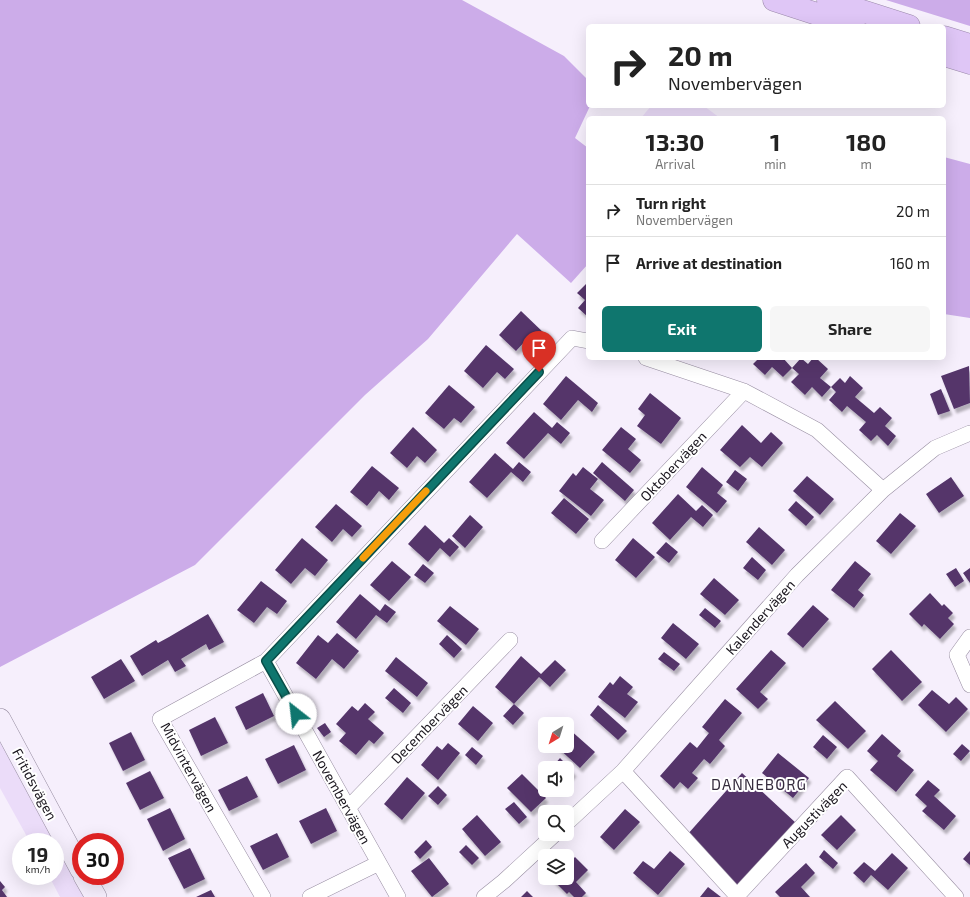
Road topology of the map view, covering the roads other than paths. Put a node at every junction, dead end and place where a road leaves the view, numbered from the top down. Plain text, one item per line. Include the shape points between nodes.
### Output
1 (774, 0) edge
2 (828, 0) edge
3 (848, 24) edge
4 (903, 24) edge
5 (946, 38) edge
6 (970, 45) edge
7 (946, 56) edge
8 (970, 63) edge
9 (586, 341) edge
10 (652, 360) edge
11 (744, 391) junction
12 (970, 433) edge
13 (883, 490) junction
14 (602, 541) dead end
15 (970, 637) edge
16 (510, 640) dead end
17 (266, 661) junction
18 (970, 685) edge
19 (0, 719) edge
20 (624, 771) junction
21 (348, 808) junction
22 (574, 817) edge
23 (547, 841) edge
24 (72, 853) edge
25 (379, 863) junction
26 (89, 885) edge
27 (737, 896) edge
28 (96, 897) edge
29 (263, 897) edge
30 (310, 897) edge
31 (398, 897) edge
32 (484, 897) edge
33 (956, 897) edge

1 - 3 highway
2 - 4 highway
5 - 6 highway
7 - 8 highway
9 - 17 street via 572,338
10 - 11 street
11 - 13 street via 817,430
11 - 14 street, Oktobervägen
12 - 13 street, Kalendervägen via 935,448
13 - 20 street, Kalendervägen via 797,575
15 - 18 street via 957,654
16 - 21 street, Decembervägen
17 - 21 street, Novembervägen
17 - 29 street, Midvintervägen via 160,719
19 - 24 street, Fritidsvägen
20 - 22 street, Kalendervägen
20 - 27 street, Augustivägen
21 - 25 street, Novembervägen
23 - 32 street
25 - 30 street
25 - 31 street, Novembervägen
26 - 28 street
27 - 33 street, Augustivägen via 846,777

